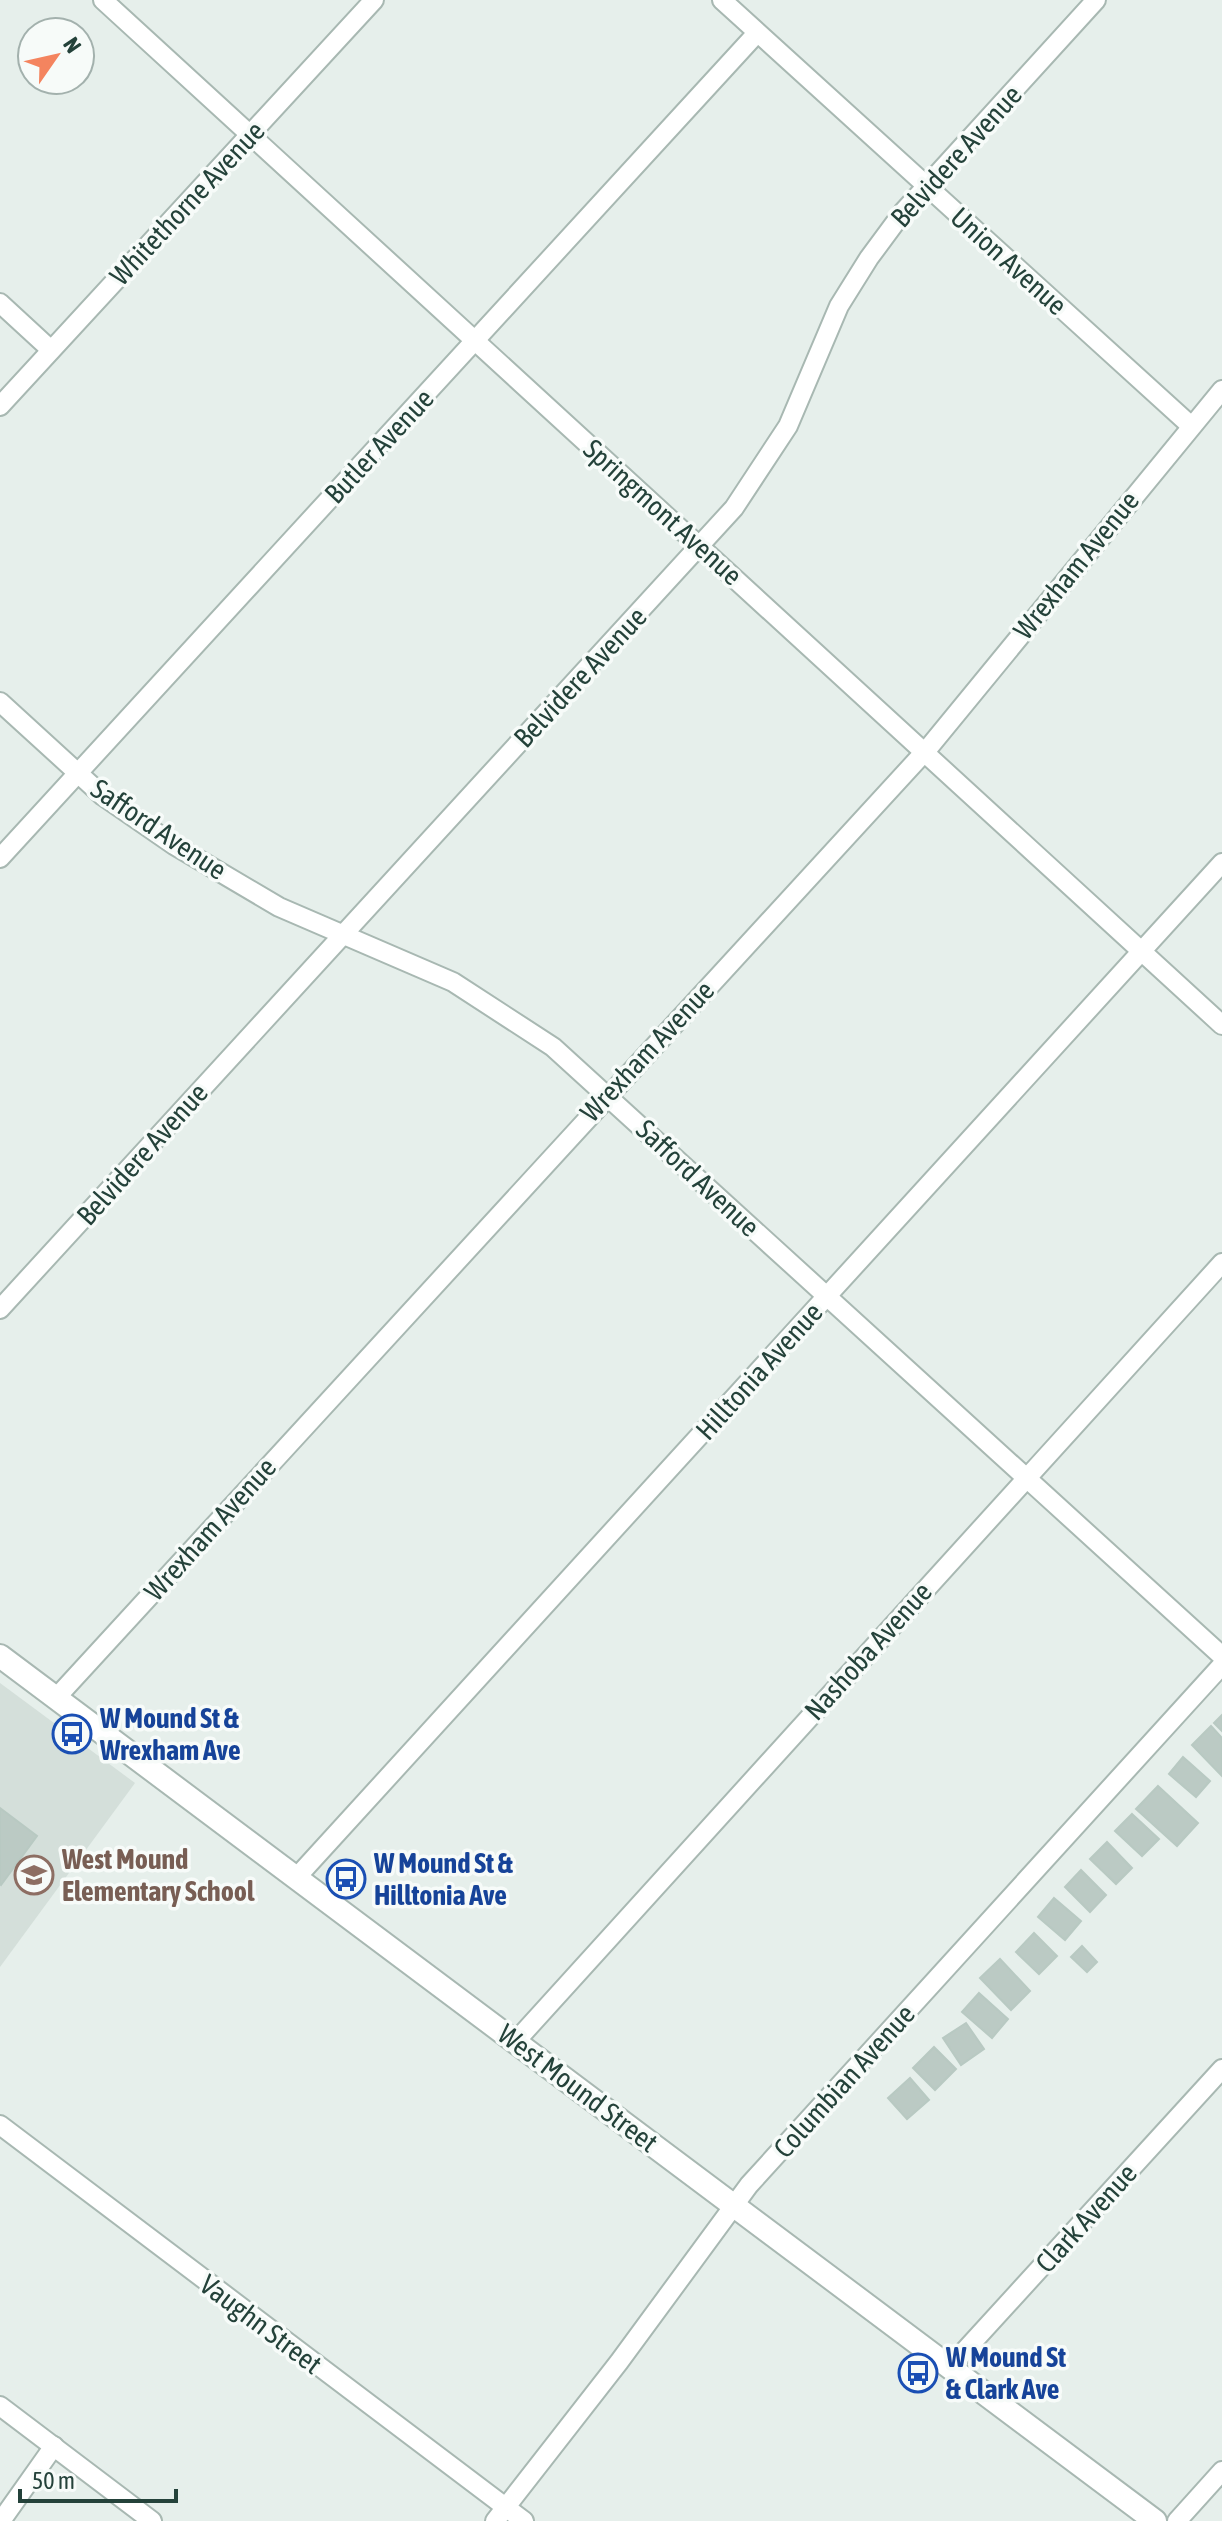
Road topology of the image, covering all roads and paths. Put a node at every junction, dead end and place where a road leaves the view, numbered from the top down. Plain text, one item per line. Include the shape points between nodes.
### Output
1 (103, 0) edge
2 (374, 0) edge
3 (722, 0) edge
4 (1096, 0) edge
5 (757, 33) junction
6 (251, 134) junction
7 (926, 187) junction
8 (0, 303) edge
9 (475, 340) junction
10 (51, 350) junction
11 (1222, 390) edge
12 (0, 406) edge
13 (1190, 425) junction
14 (701, 546) junction
15 (0, 702) edge
16 (924, 752) junction
17 (78, 773) junction
18 (0, 858) edge
19 (1222, 863) edge
20 (342, 934) junction
21 (1140, 952) junction
22 (1222, 1025) edge
23 (607, 1094) junction
24 (1222, 1263) edge
25 (827, 1296) junction
26 (0, 1309) edge
27 (1026, 1477) junction
28 (0, 1656) edge
29 (1222, 1656) edge
30 (1222, 1665) edge
31 (56, 1698) junction
32 (296, 1878) junction
33 (516, 2041) junction
34 (1222, 2069) edge
35 (0, 2125) edge
36 (734, 2204) junction
37 (949, 2368) junction
38 (0, 2406) edge
39 (54, 2446) junction
40 (1222, 2471) edge
41 (500, 2514) edge
42 (1146, 2519) edge
43 (1, 2521) edge
44 (152, 2521) edge
45 (524, 2521) edge
46 (1177, 2521) edge

1 - 6 street, Springmont Avenue
2 - 6 street, Whitethorne Avenue
3 - 5 street, Union Avenue
4 - 7 street, Belvidere Avenue
5 - 7 street, Union Avenue
5 - 9 street, Butler Avenue
6 - 9 street, Springmont Avenue
6 - 10 street, Whitethorne Avenue
7 - 13 street, Union Avenue
7 - 14 street, Belvidere Avenue via 869,258 839,306 788,426 734,508
8 - 10 street
9 - 14 street, Springmont Avenue
9 - 17 street, Butler Avenue
10 - 12 street, Whitethorne Avenue
11 - 13 street, Wrexham Avenue
13 - 16 street, Wrexham Avenue
14 - 16 street, Springmont Avenue
14 - 20 street, Belvidere Avenue
15 - 17 street, Safford Avenue
16 - 21 street, Springmont Avenue
16 - 23 street, Wrexham Avenue
17 - 18 street, Butler Avenue
17 - 20 street, Safford Avenue via 174,845 279,907
19 - 21 street, Hilltonia Avenue
20 - 23 street, Safford Avenue via 490,1003
20 - 26 street, Belvidere Avenue
21 - 22 street, Springmont Avenue
21 - 25 street, Hilltonia Avenue
23 - 25 street, Safford Avenue
23 - 31 street, Wrexham Avenue
24 - 27 street, Nashoba Avenue
25 - 27 street, Safford Avenue
25 - 32 street, Hilltonia Avenue
27 - 29 street, Safford Avenue
27 - 33 street, Nashoba Avenue
28 - 31 street, West Mound Street
30 - 36 street, Columbian Avenue
31 - 32 street, West Mound Street
32 - 33 street, West Mound Street
33 - 36 street, West Mound Street
34 - 37 street, Clark Avenue
35 - 41 street, Vaughn Street
36 - 37 street, West Mound Street
36 - 41 street, Columbian Avenue
37 - 42 street, West Mound Street
38 - 39 street
39 - 43 street
39 - 44 street
40 - 46 street
41 - 45 street, Vaughn Street

